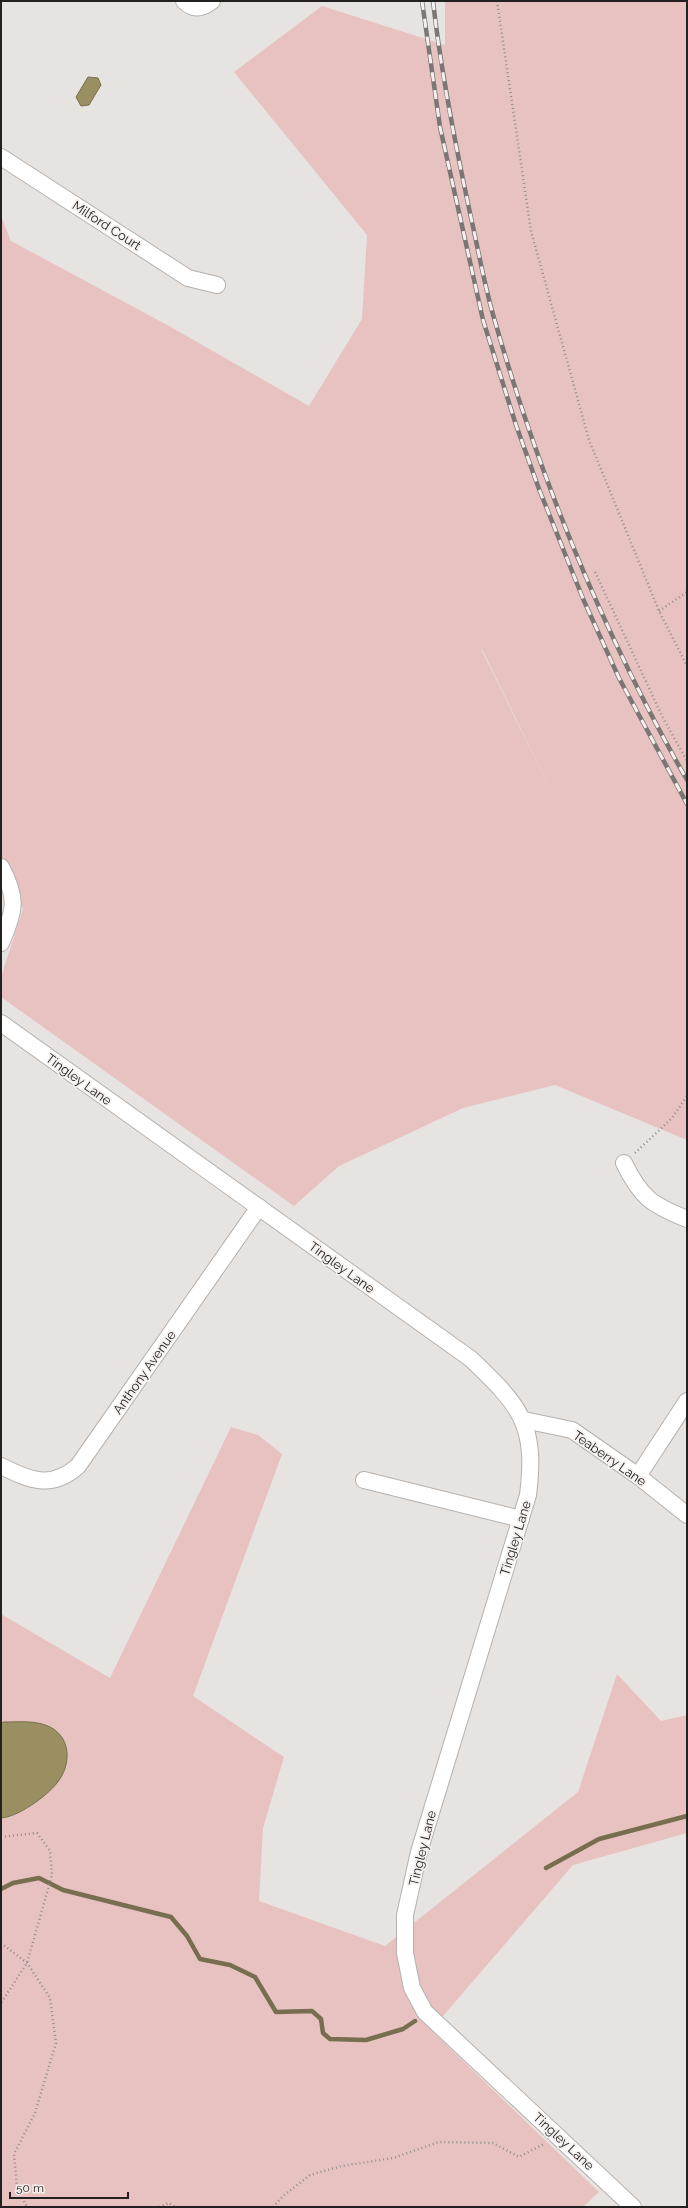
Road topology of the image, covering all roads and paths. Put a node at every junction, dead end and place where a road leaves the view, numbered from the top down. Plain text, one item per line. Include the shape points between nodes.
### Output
1 (184, 1) edge
2 (212, 1) edge
3 (497, 1) edge
4 (1, 157) edge
5 (217, 285) dead end
6 (595, 572) dead end
7 (687, 592) edge
8 (659, 611) junction
9 (687, 666) edge
10 (687, 761) edge
11 (1, 867) edge
12 (1, 943) edge
13 (1, 1023) edge
14 (687, 1096) edge
15 (624, 1163) joint
16 (259, 1207) junction
17 (687, 1219) edge
18 (687, 1401) edge
19 (524, 1420) junction
20 (1, 1466) edge
21 (638, 1476) junction
22 (364, 1480) dead end
23 (687, 1515) edge
24 (521, 1519) junction
25 (1, 1837) edge
26 (1, 1943) edge
27 (28, 1963) junction
28 (1, 2003) edge
29 (559, 2137) junction
30 (27, 2207) edge
31 (159, 2207) edge
32 (175, 2207) edge
33 (273, 2207) edge
34 (633, 2207) edge

1 - 2 street via 197,9
3 - 8 path via 534,239 589,440
4 - 5 street, Milford Court via 188,278
6 - 10 path via 662,716
7 - 8 path
8 - 9 path
11 - 12 street via 8,880 14,902
13 - 16 street, Tingley Lane
14 - 15 path via 672,1118
15 - 17 street via 633,1182 646,1198
16 - 19 street, Tingley Lane via 471,1359 497,1384
16 - 20 street, Anthony Avenue via 78,1466 67,1476 53,1481 40,1481 23,1477
18 - 21 street
19 - 21 street, Teaberry Lane via 572,1430
19 - 24 street, Tingley Lane via 531,1456 528,1495
21 - 23 street, Teaberry Lane
22 - 24 street
24 - 29 street, Tingley Lane via 419,1852 405,1916 405,1953 412,1988 425,2012
25 - 27 path via 37,1833 50,1851 52,1876
26 - 27 path
27 - 28 path
27 - 30 path via 50,1998 56,2043 35,2113 14,2154 17,2187
29 - 33 path via 519,2157 493,2143 439,2142 393,2158 342,2166 310,2175
29 - 34 street, Tingley Lane
31 - 32 path via 169,2203

